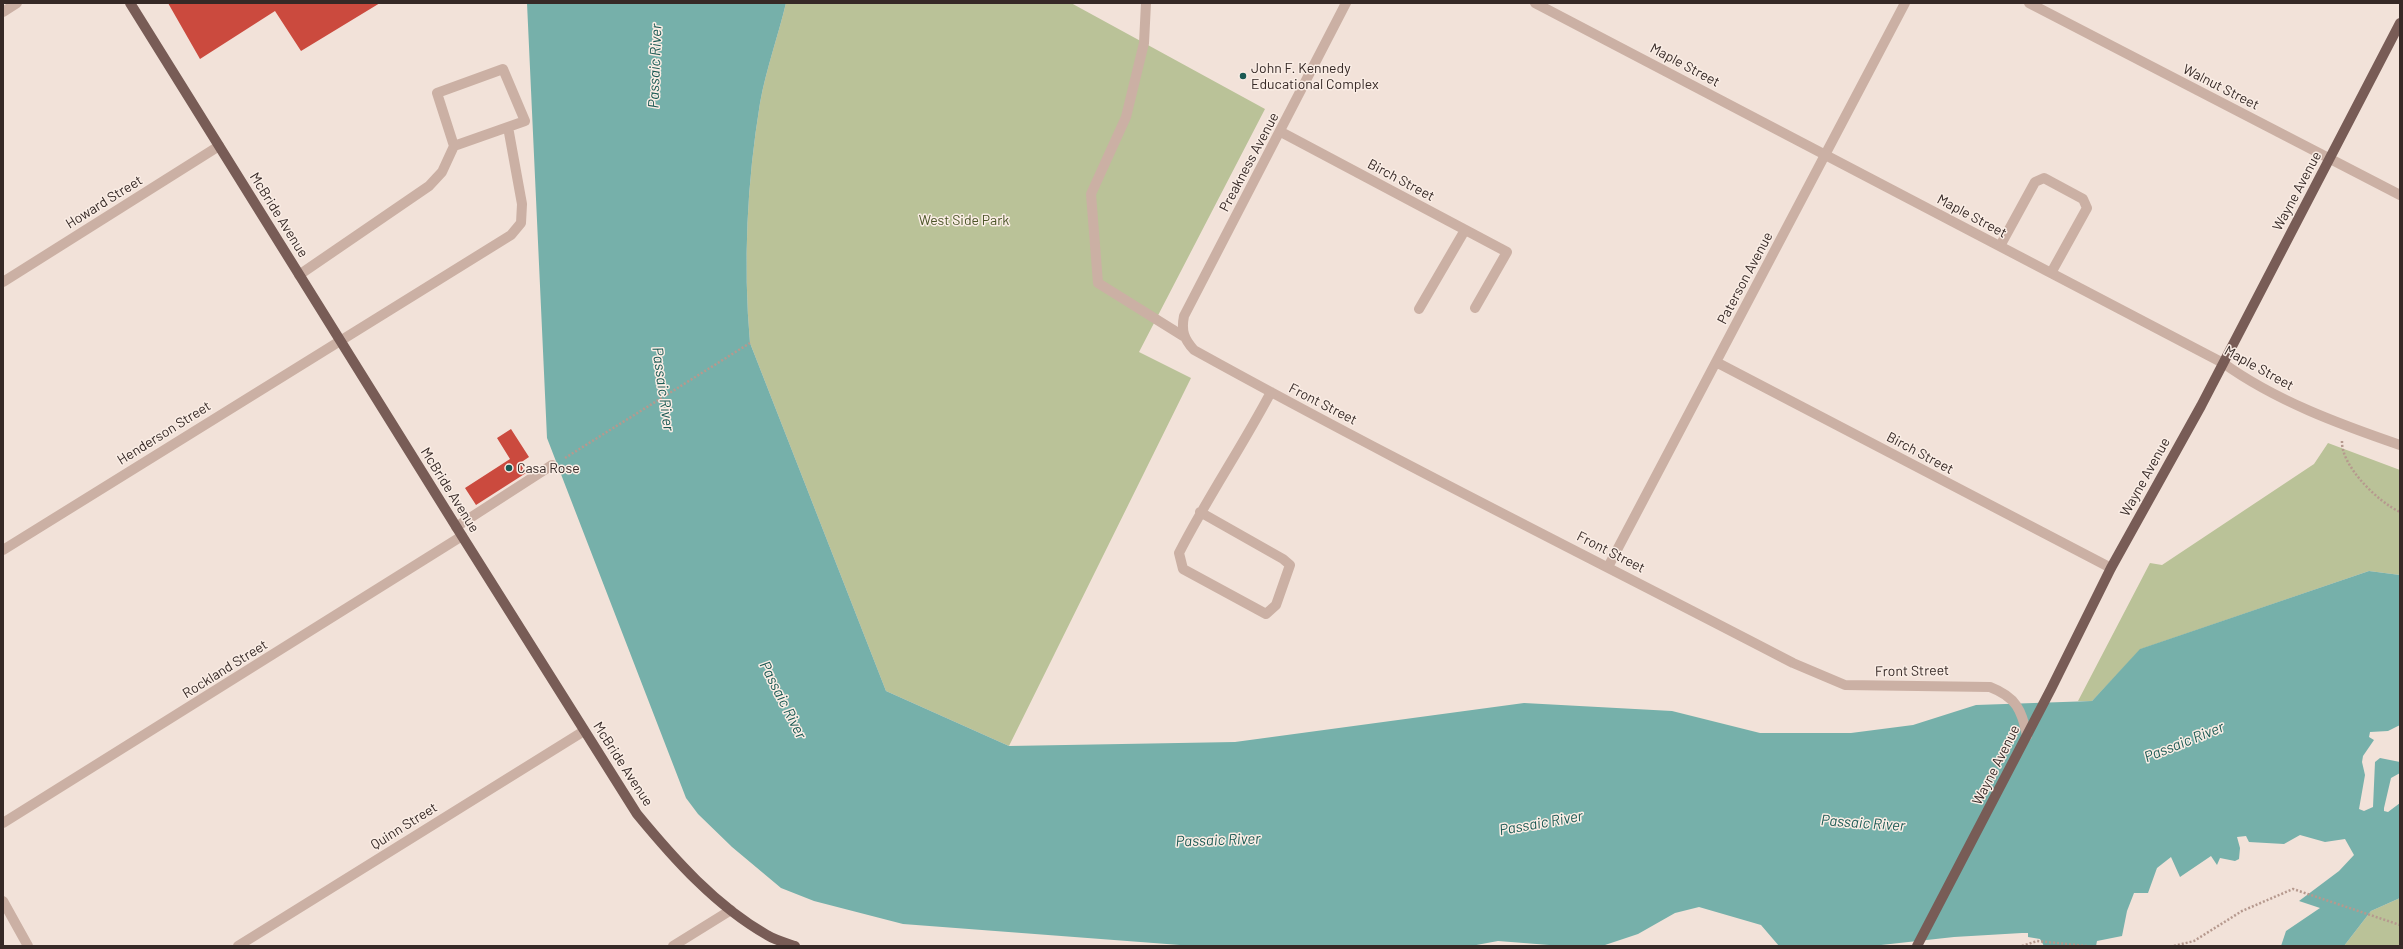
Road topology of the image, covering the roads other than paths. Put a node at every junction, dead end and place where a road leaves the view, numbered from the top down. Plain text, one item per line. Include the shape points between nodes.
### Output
1 (17, 3) edge
2 (130, 3) edge
3 (1146, 3) edge
4 (1346, 3) edge
5 (1535, 3) edge
6 (1905, 3) edge
7 (2029, 3) edge
8 (3, 12) edge
9 (2400, 23) edge
10 (508, 127) junction
11 (1281, 132) junction
12 (219, 146) junction
13 (454, 146) junction
14 (1826, 155) junction
15 (2329, 159) junction
16 (2400, 195) edge
17 (1465, 230) junction
18 (2000, 246) junction
19 (2051, 273) junction
20 (299, 275) junction
21 (3, 282) edge
22 (1475, 308) dead end
23 (1419, 309) dead end
24 (1183, 336) junction
25 (340, 341) junction
26 (1716, 362) junction
27 (2223, 363) junction
28 (1271, 392) junction
29 (2400, 445) edge
30 (552, 465) road end
31 (1200, 512) junction
32 (456, 527) junction
33 (462, 536) junction
34 (3, 550) edge
35 (1608, 567) junction
36 (2111, 568) junction
37 (584, 731) junction
38 (2027, 736) junction
39 (3, 823) edge
40 (3, 901) edge
41 (731, 910) junction
42 (28, 946) edge
43 (238, 946) edge
44 (673, 946) edge
45 (795, 946) edge
46 (1917, 946) edge

1 - 8 street
2 - 12 main road, McBride Avenue
3 - 24 street, Front Street via 1144,43 1126,117 1091,194 1098,283
4 - 11 street, Preakness Avenue
5 - 14 street, Maple Street
6 - 14 street, Paterson Avenue
7 - 15 street, Walnut Street
9 - 15 main road, Wayne Avenue
10 - 13 street
10 - 13 street via 525,121 504,69 437,93
10 - 25 street, Henderson Street via 522,204 521,223 517,229
11 - 17 street, Birch Street
11 - 24 street, Preakness Avenue via 1184,316
12 - 20 main road, McBride Avenue
12 - 21 street, Howard Street
13 - 20 street via 442,172 429,186
14 - 18 street, Maple Street
14 - 26 street, Paterson Avenue
15 - 16 street, Walnut Street
15 - 27 main road, Wayne Avenue
17 - 22 street, Birch Street via 1507,252
17 - 23 street
18 - 19 street, Maple Street
18 - 19 street via 2035,182 2044,178 2083,199 2087,208
19 - 27 street, Maple Street
20 - 25 main road, McBride Avenue
24 - 28 street, Front Street via 1194,350
25 - 32 main road, McBride Avenue
25 - 34 street, Henderson Street
26 - 35 street, Paterson Avenue
26 - 36 street, Birch Street
27 - 29 street, Maple Street via 2245,379 2343,425
27 - 36 main road, Wayne Avenue
28 - 31 street
28 - 35 street, Front Street
30 - 32 street
31 - 31 street via 1179,552 1183,568 1266,614 1276,605 1290,565
32 - 33 main road, McBride Avenue
33 - 37 main road, McBride Avenue
33 - 39 street, Rockland Street
35 - 38 street, Front Street via 1793,663 1845,685 1974,685 2005,692 2018,706
36 - 38 main road, Wayne Avenue
37 - 41 main road, McBride Avenue via 638,814 671,855
37 - 43 street, Quinn Street
38 - 46 main road, Wayne Avenue
40 - 42 street
41 - 44 street
41 - 45 main road, McBride Avenue via 767,936

